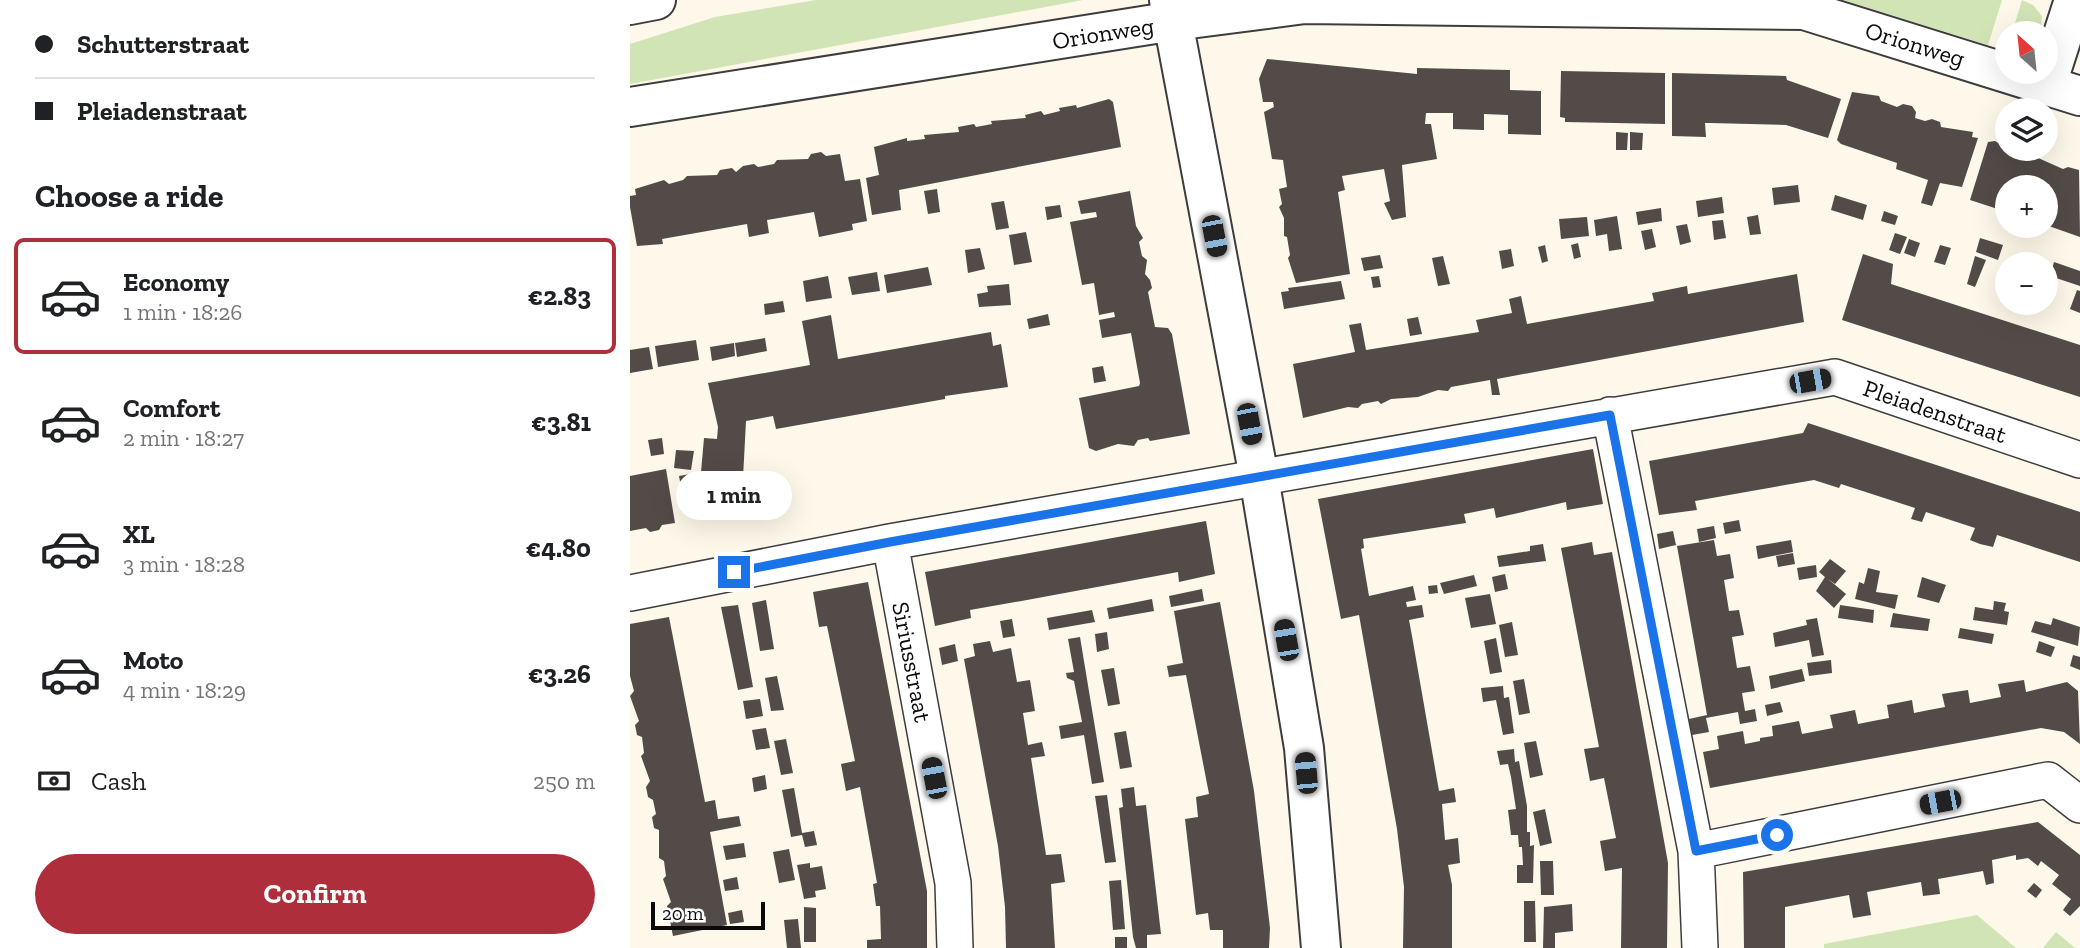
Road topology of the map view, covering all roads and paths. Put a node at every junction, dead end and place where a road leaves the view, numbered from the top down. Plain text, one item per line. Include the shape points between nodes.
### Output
1 (656, 0) edge
2 (2074, 0) edge
3 (2080, 2) edge
4 (630, 5) edge
5 (1171, 11) edge
6 (2063, 90) edge
7 (630, 107) edge
8 (1610, 415) junction
9 (2080, 460) edge
10 (1259, 477) junction
11 (890, 542) junction
12 (630, 593) edge
13 (2080, 805) edge
14 (1696, 851) junction
15 (955, 948) edge
16 (1321, 948) edge
17 (1700, 948) edge

1 - 4 street
2 - 3 street
2 - 6 street
5 - 6 street, Orionweg via 1305,5 1804,10
5 - 7 street, Orionweg
5 - 10 street
8 - 9 street, Pleiadenstraat via 1835,377
8 - 10 street, Pleiadenstraat
8 - 14 street
10 - 11 street, Pleiadenstraat
10 - 16 street via 1304,748
11 - 12 street, Pleiadenstraat
11 - 15 street, Siriusstraat via 953,883
13 - 14 street via 2048,780
14 - 17 street

